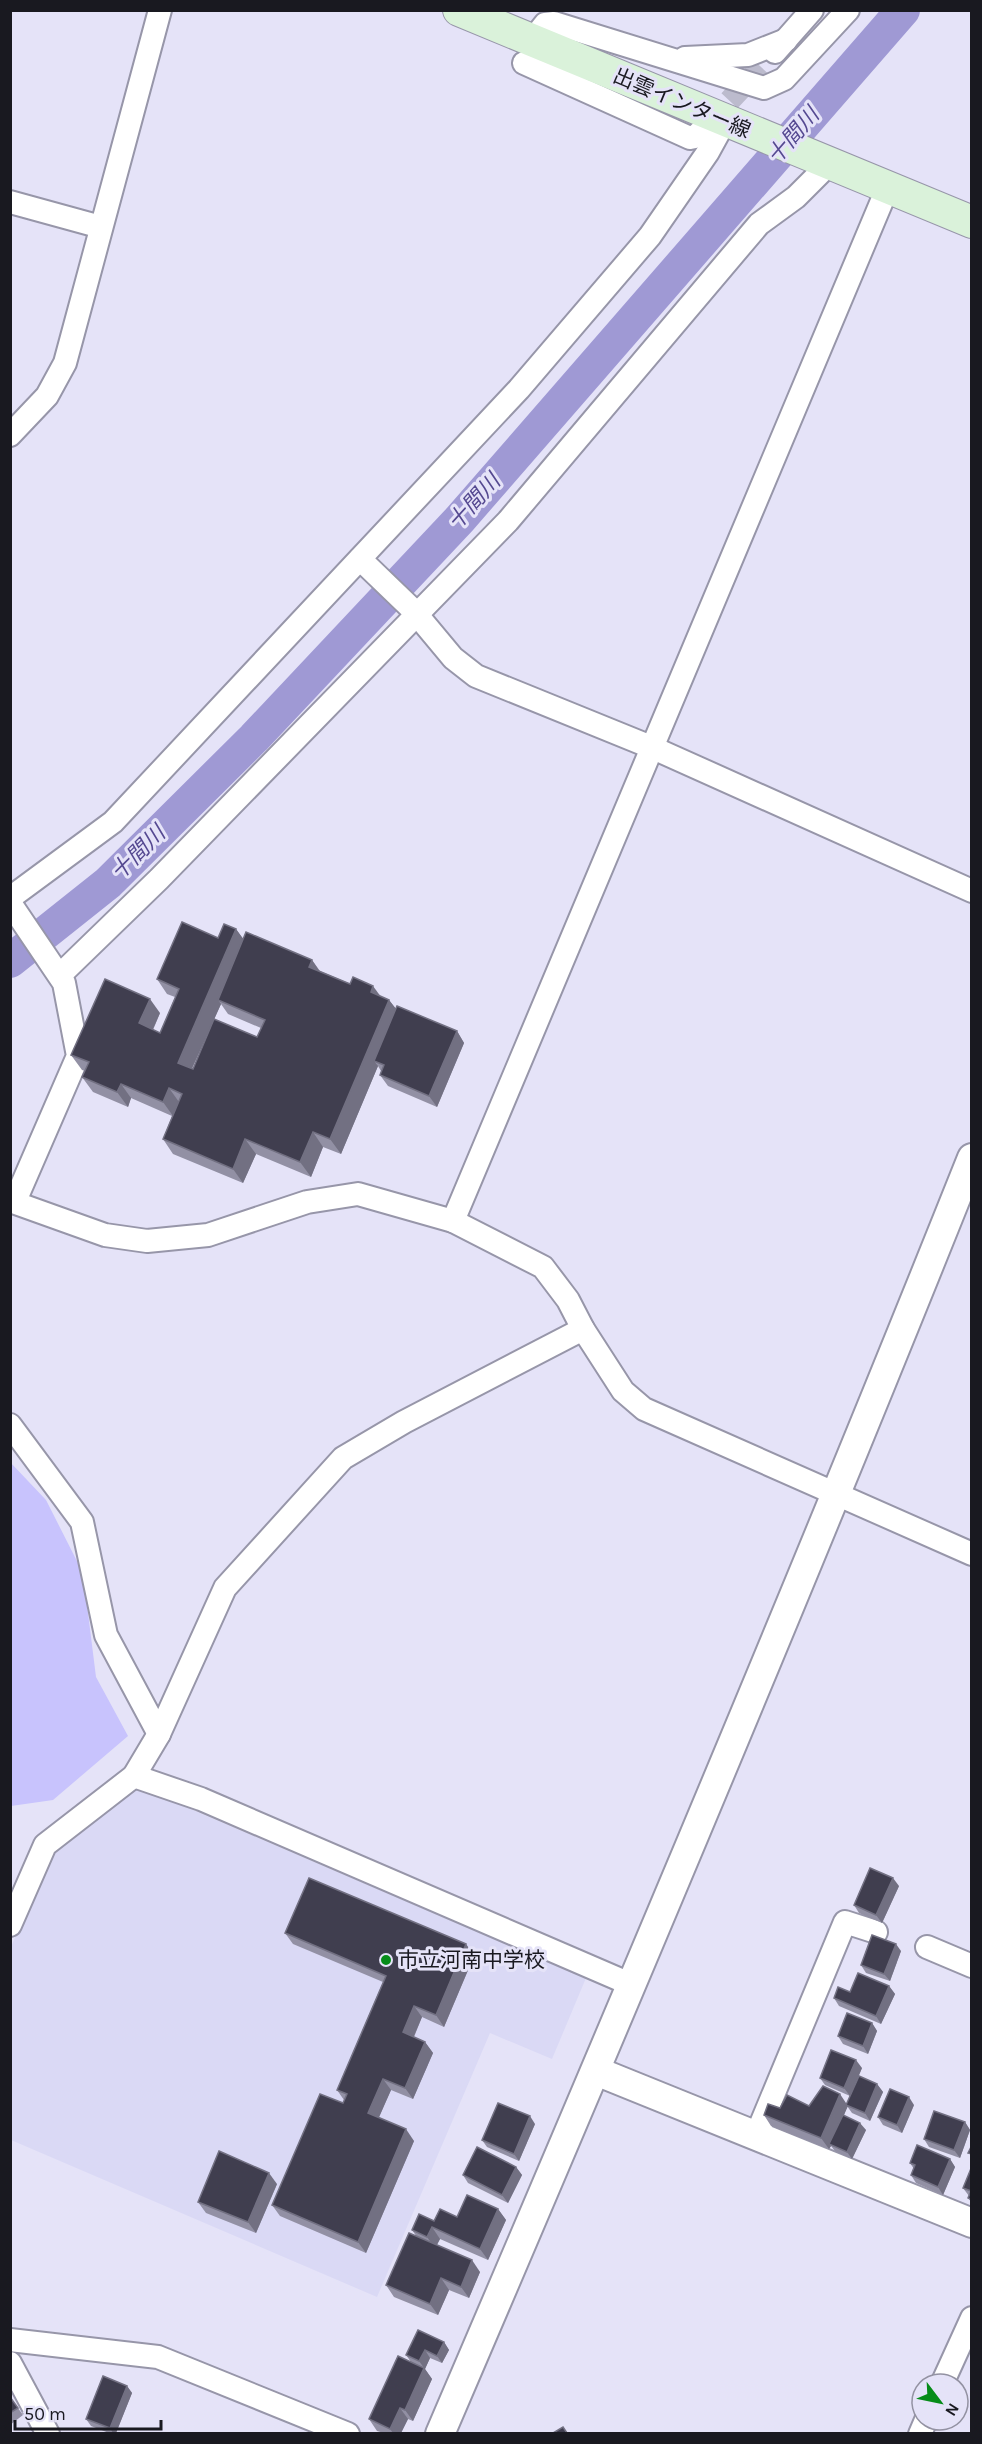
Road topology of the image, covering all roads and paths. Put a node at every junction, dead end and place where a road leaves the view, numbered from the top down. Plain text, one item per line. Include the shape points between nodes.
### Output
1 (160, 10) edge
2 (459, 10) edge
3 (812, 10) edge
4 (848, 10) edge
5 (541, 28) dead end
6 (786, 40) junction
7 (666, 58) junction
8 (524, 63) dead end
9 (761, 67) tunnel mouth
10 (723, 126) junction
11 (822, 161) junction
12 (887, 189) junction
13 (10, 202) edge
14 (972, 222) edge
15 (101, 227) junction
16 (10, 435) edge
17 (364, 562) junction
18 (416, 612) junction
19 (651, 747) junction
20 (972, 891) edge
21 (12, 903) edge
22 (57, 970) junction
23 (972, 1158) edge
24 (13, 1201) edge
25 (453, 1221) junction
26 (583, 1329) junction
27 (10, 1425) edge
28 (838, 1493) junction
29 (972, 1554) edge
30 (159, 1734) junction
31 (134, 1776) junction
32 (10, 1925) edge
33 (876, 1932) dead end
34 (927, 1947) dead end
35 (972, 1966) edge
36 (630, 1984) junction
37 (596, 2071) junction
38 (756, 2136) junction
39 (972, 2223) edge
40 (972, 2318) edge
41 (10, 2340) edge
42 (10, 2363) edge
43 (947, 2372) edge
44 (48, 2433) edge
45 (348, 2433) edge
46 (440, 2433) edge

1 - 15 street
2 - 10 main road, 出雲インター線
3 - 6 street
4 - 7 street via 784,79 770,87 757,87
5 - 7 street via 554,23
6 - 7 street via 748,55
6 - 9 street
8 - 10 street via 690,138
10 - 11 main road, 出雲インター線
10 - 17 street via 650,236
11 - 12 main road, 出雲インター線
11 - 18 street via 796,197 759,224 508,521
12 - 14 main road, 出雲インター線
12 - 19 street
13 - 15 street
15 - 16 street via 64,363 47,396
17 - 18 street
17 - 21 street via 113,822
18 - 19 street via 453,658 476,676
18 - 22 street via 159,879
19 - 20 street
19 - 25 street
21 - 22 street
22 - 24 street via 64,983 78,1056
23 - 28 street
24 - 25 street via 105,1235 147,1241 208,1235 307,1202 358,1194
25 - 26 street via 543,1267 568,1300
26 - 28 street via 623,1391 644,1409
26 - 30 street via 343,1458 225,1588
27 - 30 street via 82,1522 106,1635
28 - 29 street
28 - 36 street
30 - 31 street
31 - 32 street via 45,1845
31 - 36 street via 201,1799
33 - 38 street via 845,1922
34 - 35 street
36 - 37 street
37 - 38 street
37 - 46 street
38 - 39 street
40 - 43 street
41 - 45 street via 158,2357
42 - 44 street

